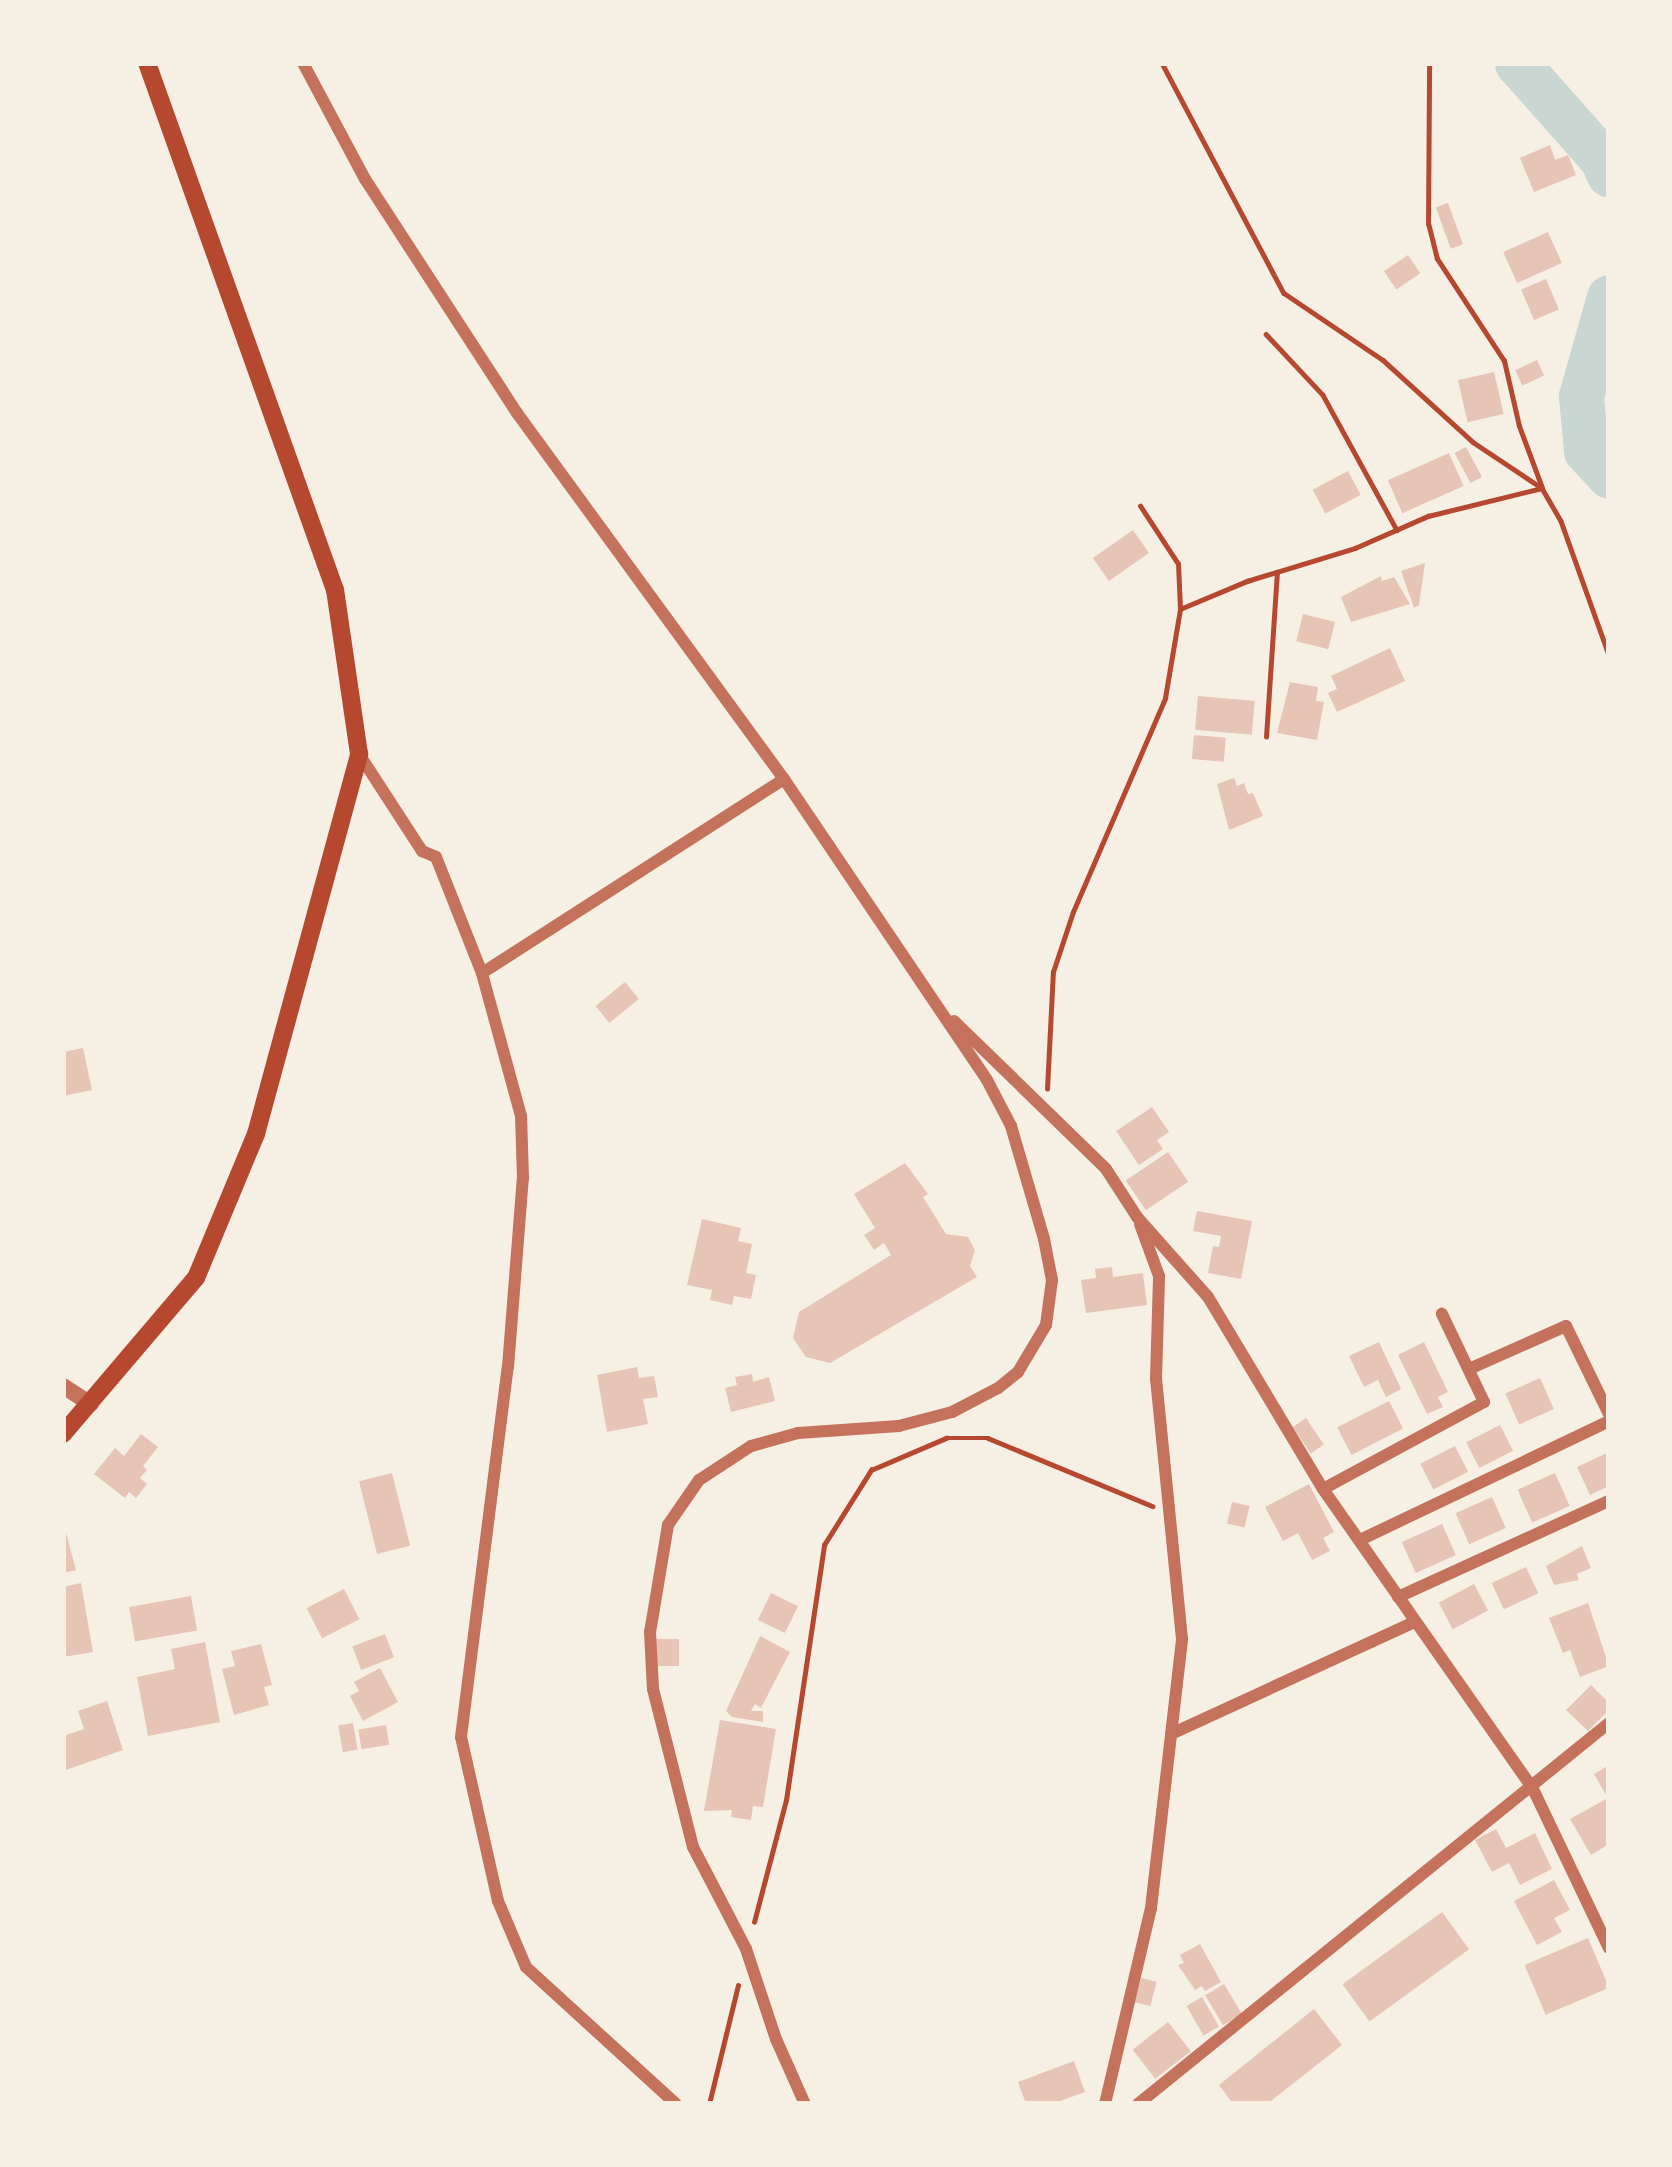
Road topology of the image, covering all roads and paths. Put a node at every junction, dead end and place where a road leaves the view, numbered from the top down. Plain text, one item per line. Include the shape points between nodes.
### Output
1 (147, 63) edge
2 (303, 63) edge
3 (1162, 63) edge
4 (1429, 63) edge
5 (1266, 334) dead end
6 (1542, 488) junction
7 (1140, 506) dead end
8 (1397, 530) junction
9 (1277, 572) junction
10 (1180, 609) junction
11 (1609, 656) edge
12 (1266, 737) dead end
13 (359, 754) junction
14 (784, 779) junction
15 (482, 974) junction
16 (932, 999) junction
17 (1045, 1111) junction
18 (1137, 1217) junction
19 (1442, 1314) dead end
20 (1469, 1369) junction
21 (63, 1386) edge
22 (91, 1404) junction
23 (1609, 1417) edge
24 (63, 1434) edge
25 (1323, 1489) junction
26 (1609, 1501) edge
27 (1169, 1513) junction
28 (1362, 1539) junction
29 (1398, 1597) junction
30 (1414, 1622) junction
31 (1609, 1724) edge
32 (1171, 1734) junction
33 (1533, 1789) junction
34 (1609, 1948) edge
35 (746, 1949) junction
36 (676, 2104) edge
37 (709, 2104) edge
38 (805, 2104) edge
39 (1105, 2104) edge
40 (1138, 2104) edge

1 - 13 main road via 335,590
2 - 14 street via 365,179 517,413
3 - 6 path via 1284,293 1383,360 1473,442
4 - 6 path via 1428,224 1437,259 1504,361
5 - 8 path via 1323,395
6 - 8 path
6 - 11 path via 1562,521
7 - 10 path via 1178,564
8 - 9 path
9 - 10 path
9 - 12 path
10 - 17 path via 1165,698 1053,972
13 - 15 street via 422,851 436,857
13 - 22 main road via 256,1134 196,1278
14 - 15 street
14 - 16 street
15 - 36 street via 521,1116 524,1178 461,1738 498,1901 526,1966
16 - 17 street
16 - 35 street via 1011,1126 1052,1280 1046,1325 1018,1372 983,1396 899,1426 798,1433 751,1447 699,1480 668,1525 650,1632 653,1689 693,1846
17 - 18 street via 1106,1169
18 - 25 street via 1208,1297
18 - 27 street via 1159,1276 1156,1378
19 - 20 street
20 - 23 street via 1566,1326
20 - 25 street via 1484,1402
21 - 22 street
22 - 24 main road
23 - 28 street
25 - 28 street
26 - 29 street
27 - 32 street via 1182,1639
27 - 35 path via 988,1438 946,1438 872,1471 824,1545 786,1800
28 - 29 street
29 - 30 street
30 - 32 street
30 - 33 street
31 - 33 street
32 - 39 street via 1151,1908
33 - 34 street
33 - 40 street
35 - 37 path
35 - 38 street

